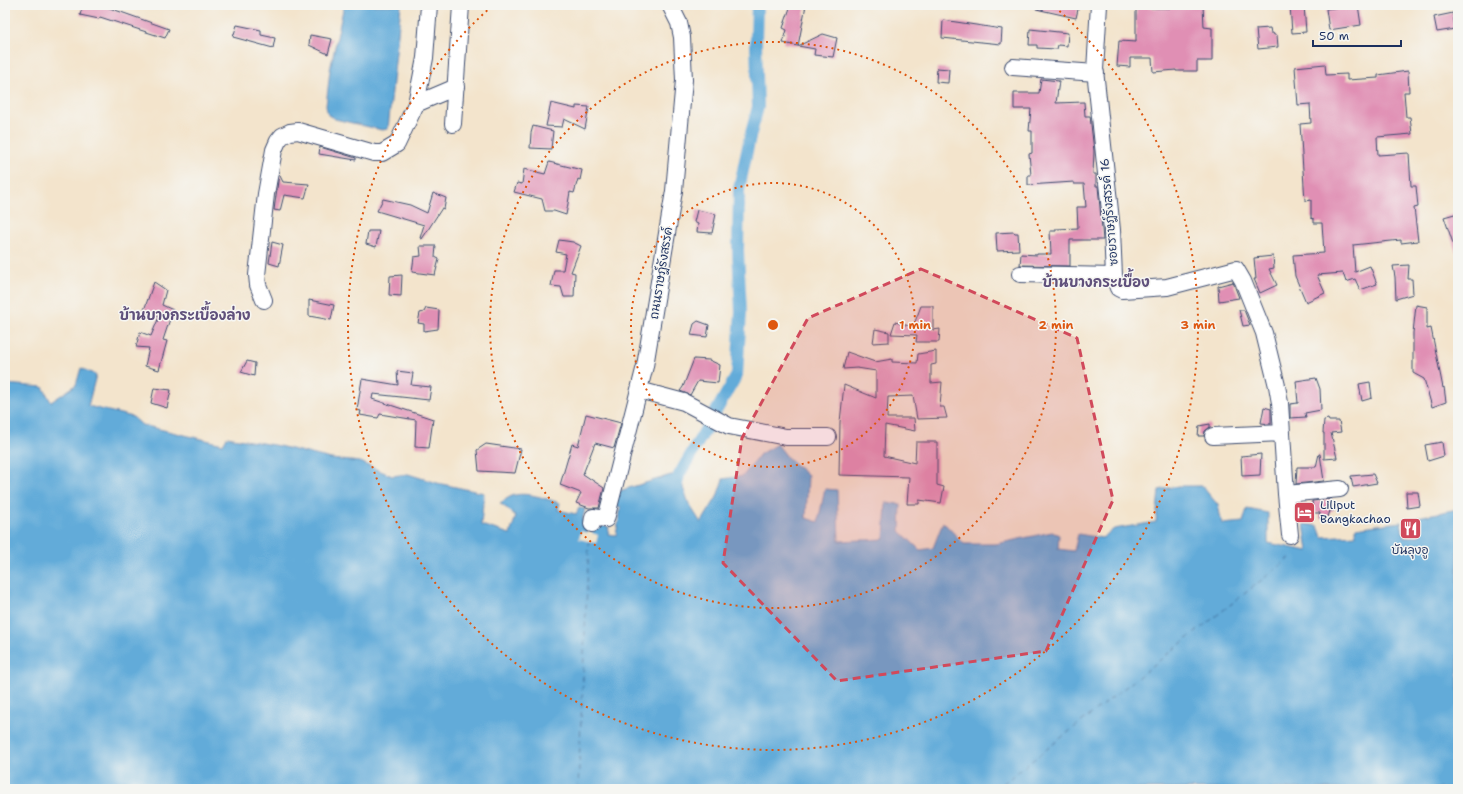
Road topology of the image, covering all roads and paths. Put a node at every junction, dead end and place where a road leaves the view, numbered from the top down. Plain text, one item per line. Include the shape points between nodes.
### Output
1 (429, 5) edge
2 (461, 5) edge
3 (670, 5) edge
4 (1099, 5) edge
5 (1013, 67) dead end
6 (1096, 73) junction
7 (456, 87) junction
8 (416, 104) junction
9 (453, 124) dead end
10 (1020, 274) dead end
11 (1114, 276) junction
12 (264, 300) dead end
13 (639, 390) junction
14 (1282, 433) junction
15 (1213, 436) dead end
16 (828, 437) dead end
17 (1340, 489) dead end
18 (1286, 494) junction
19 (592, 524) dead end
20 (1290, 535) dead end

1 - 8 street via 425,58
2 - 7 street
3 - 13 street, ถนนราษฎ์รังสรรค์ via 679,23 682,37 684,80 674,191
4 - 6 street, ซอยราษฎ์รังสรรค์ 16
5 - 6 street
6 - 11 street, ซอยราษฎ์รังสรรค์ 16 via 1112,230
7 - 8 street
7 - 9 street
8 - 12 street via 397,144 382,153 374,153 298,131 282,136 274,150 262,219 257,275
10 - 11 street
11 - 14 street, ซอยราษฎ์รังสรรค์ 16 via 1118,288 1122,290 1158,288 1236,269 1268,347 1280,403
13 - 16 street via 680,401 729,426 786,437
13 - 19 street, ถนนราษฎ์รังสรรค์ via 606,519 593,517
14 - 15 street
14 - 18 street, ซอยราษฎ์รังสรรค์ 16
17 - 18 street
18 - 20 street, ซอยราษฎ์รังสรรค์ 16

